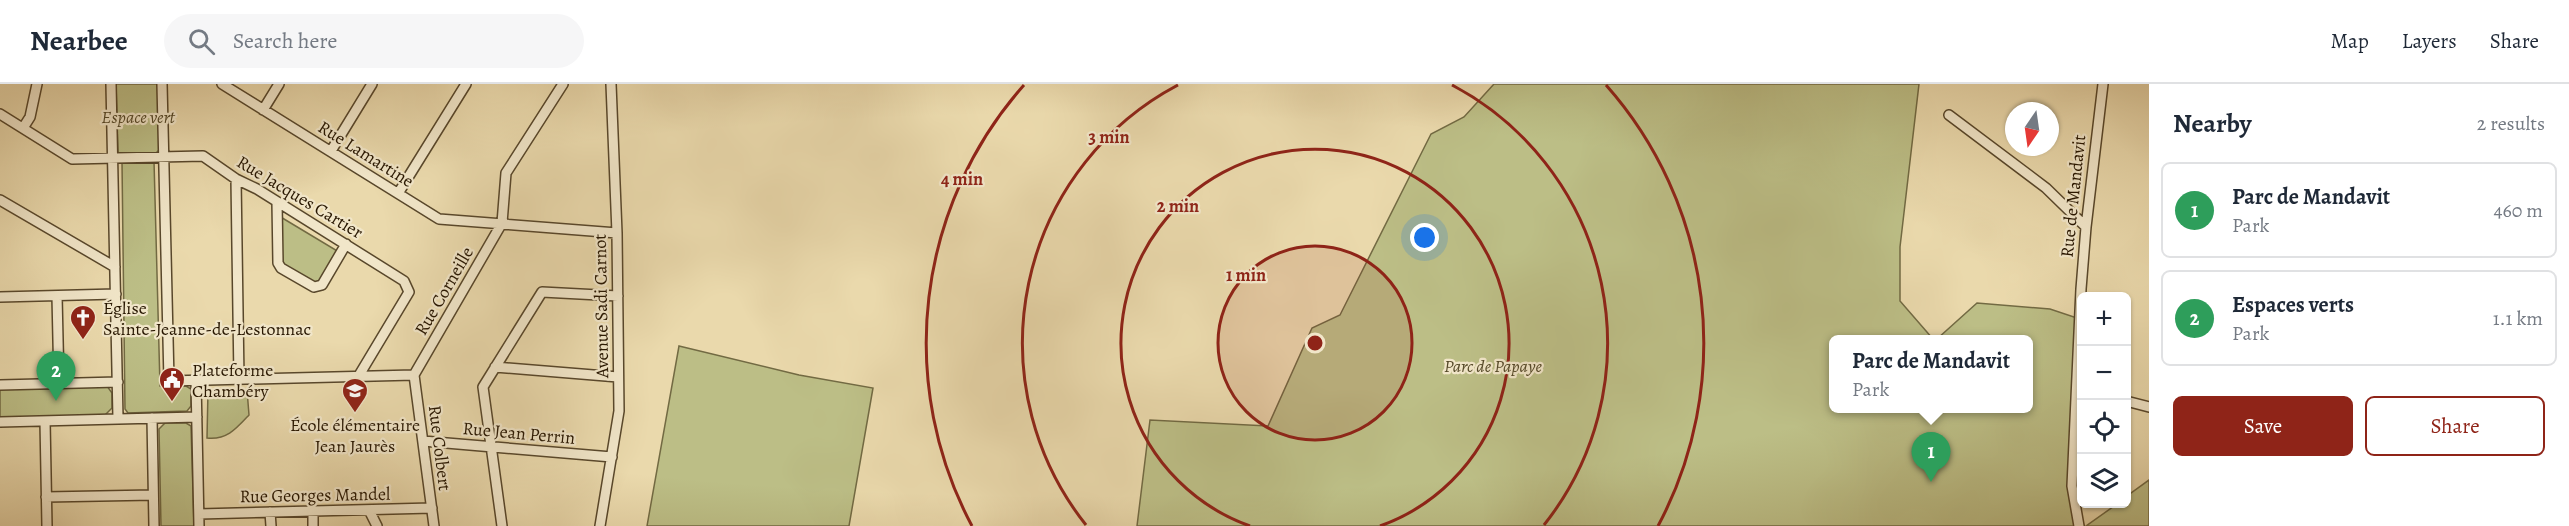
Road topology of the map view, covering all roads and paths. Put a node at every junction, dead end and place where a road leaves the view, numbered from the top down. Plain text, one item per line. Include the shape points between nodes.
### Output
1 (36, 84) edge
2 (111, 84) edge
3 (162, 84) edge
4 (222, 84) edge
5 (279, 84) edge
6 (372, 84) edge
7 (466, 84) edge
8 (563, 84) edge
9 (611, 84) edge
10 (2103, 84) edge
11 (263, 110) junction
12 (0, 114) edge
13 (1948, 115) dead end
14 (23, 128) junction
15 (331, 151) junction
16 (163, 157) junction
17 (112, 158) junction
18 (236, 179) junction
19 (399, 192) junction
20 (0, 200) edge
21 (277, 202) junction
22 (502, 223) junction
23 (2086, 227) junction
24 (617, 233) junction
25 (346, 244) junction
26 (115, 267) junction
27 (116, 294) junction
28 (57, 296) junction
29 (618, 296) junction
30 (0, 297) edge
31 (2082, 346) edge
32 (495, 367) junction
33 (414, 375) junction
34 (358, 377) junction
35 (618, 377) junction
36 (239, 379) junction
37 (196, 381) junction
38 (118, 382) junction
39 (59, 384) junction
40 (0, 386) edge
41 (2079, 400) edge
42 (2131, 401) edge
43 (2149, 407) edge
44 (197, 417) junction
45 (118, 418) junction
46 (152, 418) junction
47 (45, 421) junction
48 (0, 422) edge
49 (423, 441) junction
50 (490, 447) junction
51 (612, 457) junction
52 (153, 495) junction
53 (46, 498) junction
54 (432, 508) junction
55 (313, 510) junction
56 (369, 510) junction
57 (270, 512) junction
58 (199, 514) junction
59 (46, 526) edge
60 (154, 526) edge
61 (199, 526) edge
62 (271, 526) edge
63 (313, 526) edge
64 (377, 526) edge
65 (434, 526) edge
66 (502, 526) edge
67 (600, 526) edge
68 (2079, 526) edge

1 - 14 street via 30,117
2 - 17 street
3 - 16 street
4 - 11 street, Rue Lamartine
5 - 11 street
6 - 15 street
7 - 19 street
8 - 22 street via 506,173
9 - 24 street, Avenue Sadi Carnot
10 - 23 street, Rue de Mandavit
11 - 15 street, Rue Lamartine
12 - 14 street, Rue Jacques Cartier
13 - 23 street via 2046,188
14 - 17 street, Rue Jacques Cartier via 72,159
15 - 19 street, Rue Lamartine
16 - 17 street, Rue Jacques Cartier
16 - 18 street, Rue Jacques Cartier via 203,156
16 - 37 street via 168,381
17 - 26 street
18 - 21 street, Rue Jacques Cartier
18 - 36 street
19 - 22 street, Rue Lamartine via 439,219
20 - 26 street
21 - 25 street, Rue Jacques Cartier
21 - 25 street via 280,268 318,287
22 - 24 street, Rue Lamartine
22 - 33 street, Rue Corneille
23 - 31 street, Rue de Mandavit
24 - 29 street, Avenue Sadi Carnot
25 - 34 street, Rue Jacques Cartier via 404,281 410,292
26 - 27 street
27 - 28 street
27 - 38 street
28 - 30 street
28 - 39 street
29 - 32 street via 542,292
29 - 35 street, Avenue Sadi Carnot
32 - 35 street
32 - 50 street via 483,387
33 - 34 street
33 - 49 street, Rue Colbert
34 - 36 street
35 - 51 street, Avenue Sadi Carnot via 619,411
36 - 37 street
37 - 44 street
38 - 39 street
38 - 45 street
39 - 40 street
41 - 68 street, Rue de Mandavit via 2072,486
42 - 43 street
44 - 46 street
44 - 58 street
45 - 46 street
45 - 47 street
46 - 52 street
47 - 48 street
47 - 53 street
49 - 50 street, Rue Jean Perrin
49 - 54 street, Rue Colbert
50 - 51 street, Rue Jean Perrin
50 - 66 street
51 - 67 street, Avenue Sadi Carnot
52 - 53 street
52 - 60 street
53 - 59 street
54 - 56 street, Rue Georges Mandel
54 - 65 street, Rue Colbert
55 - 56 street, Rue Georges Mandel
55 - 57 street, Rue Georges Mandel
55 - 63 street
56 - 64 street
57 - 58 street, Rue Georges Mandel
57 - 62 street
58 - 61 street

